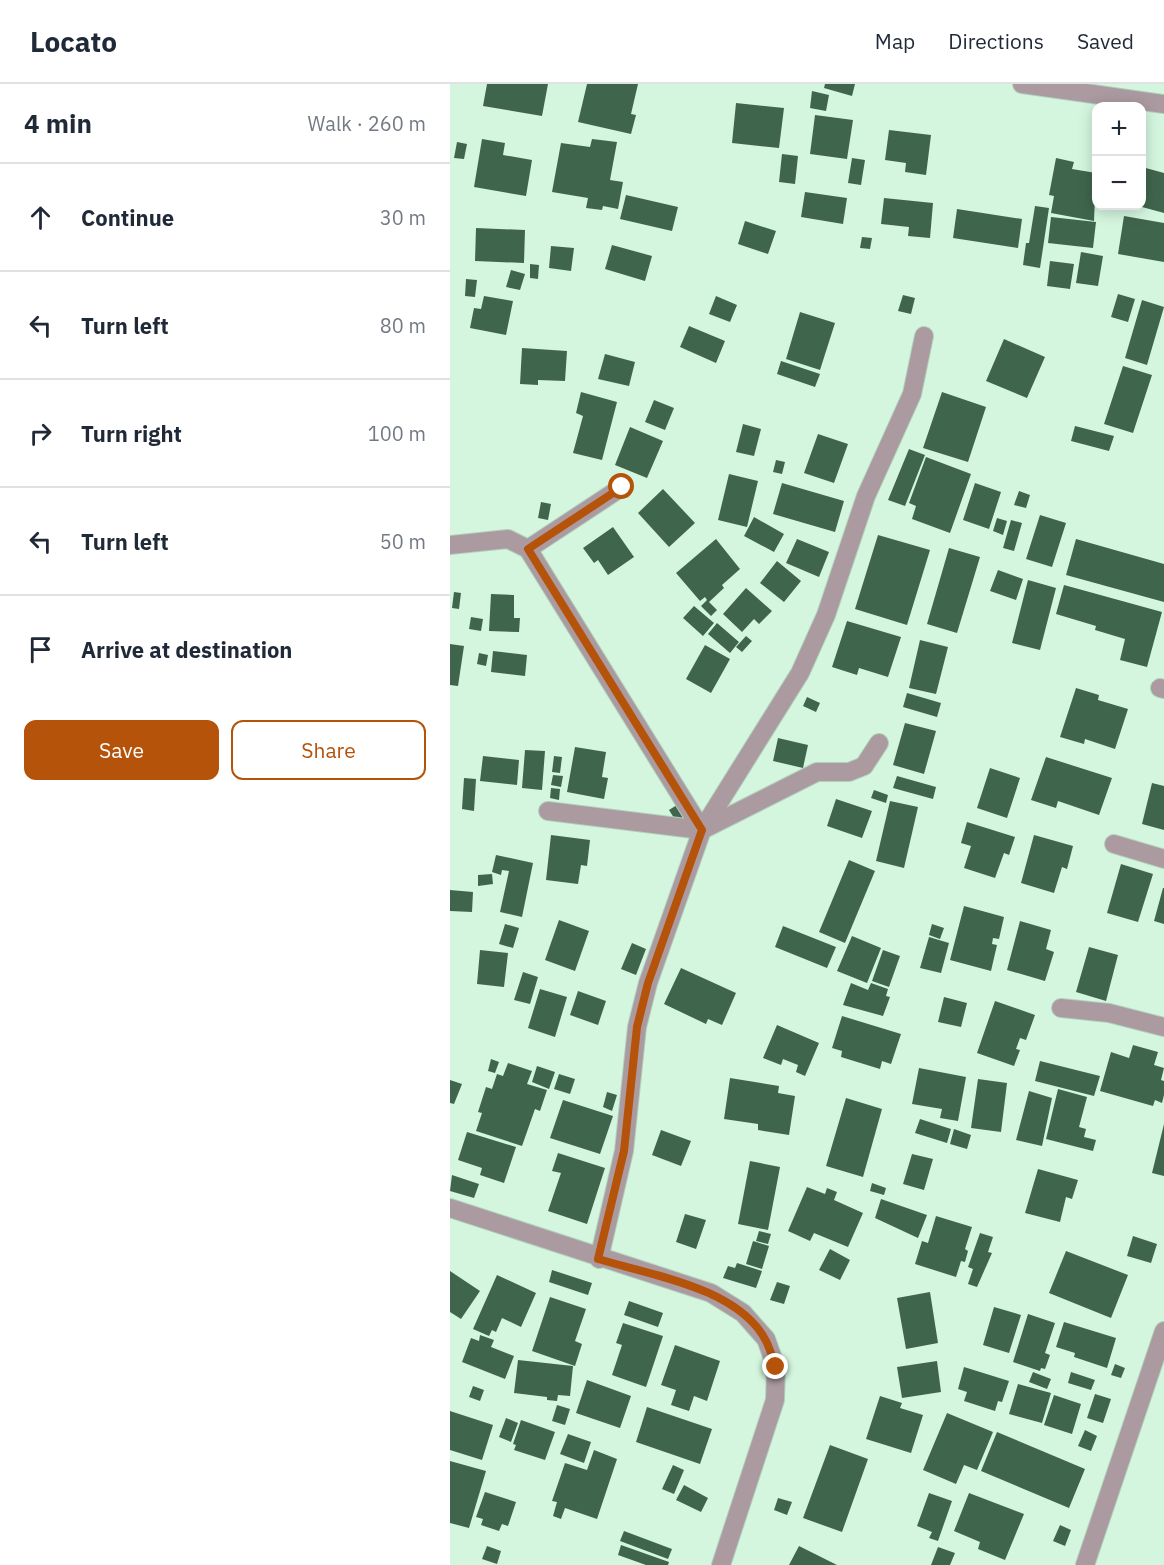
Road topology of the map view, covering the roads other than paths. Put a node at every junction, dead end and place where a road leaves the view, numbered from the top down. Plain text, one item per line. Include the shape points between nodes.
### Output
1 (1022, 84) edge
2 (1164, 104) edge
3 (924, 336) dead end
4 (622, 487) dead end
5 (450, 545) edge
6 (528, 549) junction
7 (879, 743) dead end
8 (548, 811) dead end
9 (702, 830) junction
10 (1114, 844) dead end
11 (1164, 859) edge
12 (1061, 1008) dead end
13 (1164, 1027) edge
14 (450, 1208) edge
15 (598, 1259) junction
16 (1164, 1331) edge
17 (721, 1565) edge
18 (1085, 1565) edge

1 - 2 street
3 - 9 street via 912,394 866,496 826,615 800,674
4 - 6 street
5 - 6 street via 508,539
6 - 9 street
7 - 9 street via 864,766 849,772 817,772
8 - 9 street
9 - 15 street via 648,983 637,1027 624,1151
10 - 11 street
12 - 13 street via 1109,1013
14 - 15 street
15 - 17 street via 711,1293 743,1313 766,1340 776,1367 775,1400
16 - 18 street

